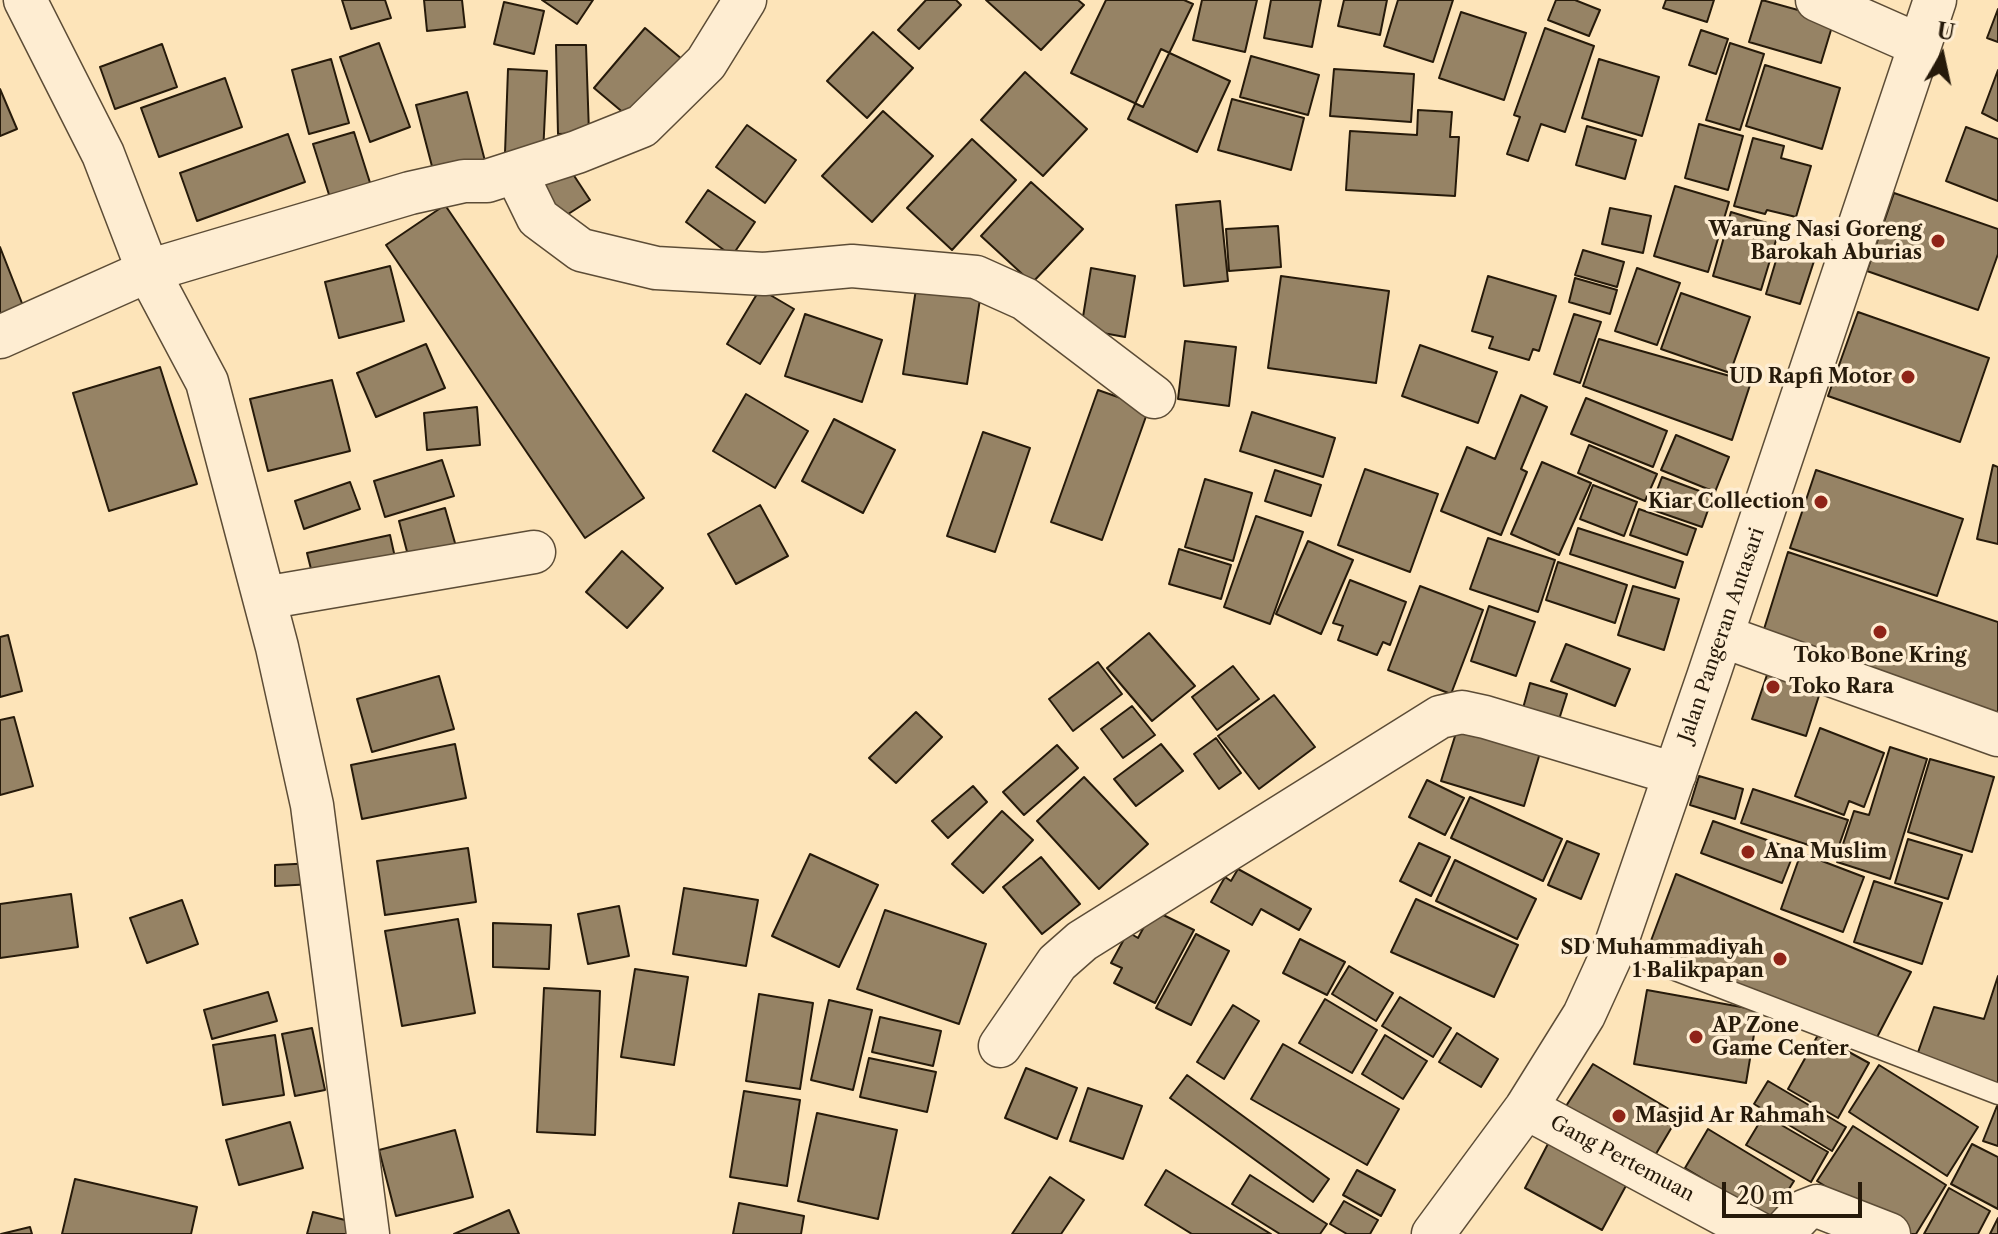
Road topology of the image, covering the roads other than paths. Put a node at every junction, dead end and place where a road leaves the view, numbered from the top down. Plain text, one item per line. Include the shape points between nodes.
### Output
1 (25, 0) edge
2 (745, 0) edge
3 (1817, 0) edge
4 (1935, 0) edge
5 (1919, 45) junction
6 (516, 173) junction
7 (148, 271) junction
8 (0, 337) edge
9 (1154, 397) dead end
10 (534, 552) dead end
11 (264, 598) junction
12 (1722, 636) junction
13 (1998, 735) edge
14 (1675, 774) junction
15 (1615, 947) junction
16 (1000, 1046) dead end
17 (1998, 1094) edge
18 (1526, 1108) junction
19 (368, 1234) edge
20 (1433, 1234) edge
21 (1760, 1234) edge
22 (1782, 1234) edge
23 (1889, 1234) edge

1 - 7 street via 103,154
2 - 6 street via 706,63 642,126
3 - 5 street
4 - 5 street, Jalan Pangeran Antasari
5 - 12 street, Jalan Pangeran Antasari
6 - 7 street via 410,193
6 - 9 street via 538,218 581,250 656,268 764,274 852,266 976,277 1025,299
7 - 8 street
7 - 11 street via 207,382
10 - 11 street
11 - 19 street via 312,805
12 - 13 street
12 - 14 street, Jalan Pangeran Antasari
14 - 15 street, Jalan Pangeran Antasari
14 - 16 street via 1485,717 1462,712 1440,717 1082,941 1057,963
15 - 17 lane
15 - 18 street, Jalan Pangeran Antasari via 1584,1015
18 - 20 street, Jalan Pangeran Antasari
18 - 21 street, Gang Pertemuan
22 - 23 street via 1804,1211 1817,1206

